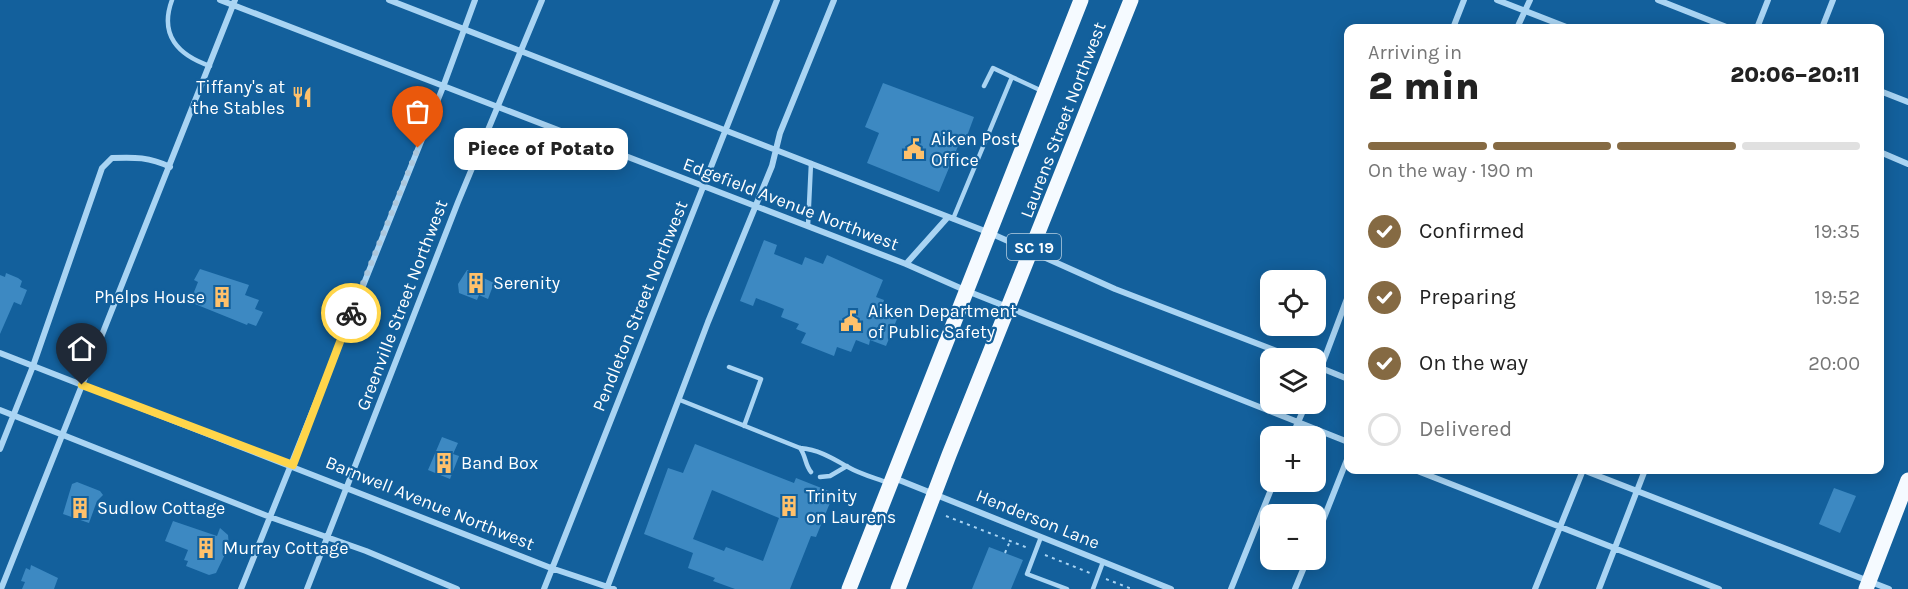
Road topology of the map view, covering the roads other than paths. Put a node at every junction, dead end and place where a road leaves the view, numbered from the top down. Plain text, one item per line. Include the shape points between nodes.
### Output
1 (172, 0) edge
2 (220, 0) edge
3 (389, 0) edge
4 (476, 0) edge
5 (542, 0) edge
6 (777, 0) edge
7 (834, 0) edge
8 (1081, 0) edge
9 (1131, 0) edge
10 (1464, 0) edge
11 (1497, 0) edge
12 (1530, 0) edge
13 (1658, 0) edge
14 (1768, 0) edge
15 (1833, 0) edge
16 (234, 2) edge
17 (1525, 11) junction
18 (1455, 24) edge
19 (1519, 24) edge
20 (1559, 24) edge
21 (1719, 24) edge
22 (1759, 24) edge
23 (1824, 24) edge
24 (463, 29) junction
25 (521, 51) junction
26 (210, 66) junction
27 (1012, 77) junction
28 (984, 86) dead end
29 (443, 87) junction
30 (1045, 92) junction
31 (1884, 93) edge
32 (1908, 102) edge
33 (497, 107) junction
34 (725, 130) junction
35 (776, 149) junction
36 (1884, 154) edge
37 (811, 163) junction
38 (1908, 164) edge
39 (170, 167) junction
40 (703, 187) junction
41 (756, 207) junction
42 (951, 218) junction
43 (808, 226) junction
44 (990, 233) junction
45 (1032, 251) junction
46 (906, 264) junction
47 (966, 291) junction
48 (1344, 305) edge
49 (1009, 306) junction
50 (1269, 348) edge
51 (1326, 348) edge
52 (0, 353) edge
53 (33, 366) junction
54 (729, 367) dead end
55 (1326, 370) edge
56 (1344, 377) edge
57 (82, 385) junction
58 (680, 400) junction
59 (0, 410) edge
60 (1302, 414) edge
61 (13, 416) junction
62 (1298, 422) junction
63 (744, 426) junction
64 (1296, 426) edge
65 (63, 435) junction
66 (1344, 440) edge
67 (800, 448) junction
68 (0, 449) edge
69 (293, 465) junction
70 (847, 466) junction
71 (1344, 467) edge
72 (811, 472) dead end
73 (1425, 474) edge
74 (1581, 474) edge
75 (1593, 474) edge
76 (1643, 474) edge
77 (820, 477) dead end
78 (892, 481) junction
79 (1907, 485) edge
80 (348, 486) junction
81 (1636, 491) junction
82 (1270, 492) edge
83 (934, 494) junction
84 (1326, 513) edge
85 (270, 517) junction
86 (1560, 526) junction
87 (1041, 537) junction
88 (327, 539) junction
89 (1616, 547) junction
90 (1103, 562) junction
91 (551, 567) junction
92 (1303, 570) edge
93 (1868, 585) edge
94 (609, 588) edge
95 (1, 589) edge
96 (241, 589) edge
97 (307, 589) edge
98 (457, 589) edge
99 (544, 589) edge
100 (849, 589) edge
101 (898, 589) edge
102 (1067, 589) edge
103 (1093, 589) edge
104 (1172, 589) edge
105 (1231, 589) edge
106 (1295, 589) edge
107 (1535, 589) edge
108 (1599, 589) edge
109 (1719, 589) edge
110 (1889, 589) edge

1 - 26 lane via 167,24 175,45 192,60
2 - 16 street, Edgefield Avenue Northwest
3 - 24 street
4 - 24 street
5 - 25 street, Greenville Street Northwest
6 - 34 street, Pendleton Street Northwest
7 - 35 street
8 - 30 main road, Laurens Street Northwest / SC 19
9 - 45 main road, Laurens Street Northwest / SC 19
10 - 18 street
11 - 17 street
12 - 17 street
13 - 21 street
14 - 22 street
15 - 23 street
16 - 26 street
16 - 29 street, Edgefield Avenue Northwest
17 - 19 street
17 - 20 street
24 - 25 street
24 - 29 street
25 - 33 street, Greenville Street Northwest
25 - 34 street
26 - 39 street
27 - 28 lane via 993,68
27 - 30 lane
27 - 42 lane
29 - 33 street, Edgefield Avenue Northwest
29 - 69 street
30 - 44 main road, Laurens Street Northwest / SC 19
31 - 32 street
33 - 40 street, Edgefield Avenue Northwest
33 - 80 street, Greenville Street Northwest
34 - 35 street
34 - 40 street, Pendleton Street Northwest
35 - 37 street
35 - 41 street
36 - 38 street
37 - 42 street
37 - 43 lane
39 - 53 street via 136,157 112,158 102,168
39 - 57 street
40 - 41 street, Edgefield Avenue Northwest
40 - 91 street, Pendleton Street Northwest
41 - 43 street, Edgefield Avenue Northwest
41 - 58 street
42 - 44 street
42 - 46 street
43 - 46 street, Edgefield Avenue Northwest
44 - 45 street
44 - 47 main road, Laurens Street Northwest / SC 19
45 - 49 main road, Laurens Street Northwest / SC 19
45 - 50 street via 1115,289
46 - 47 street, Edgefield Avenue Northwest
47 - 49 street, Edgefield Avenue Northwest
47 - 78 main road, Laurens Street Northwest / SC 19
48 - 51 street
49 - 62 street, Edgefield Avenue Northwest
49 - 83 main road, Laurens Street Northwest / SC 19
52 - 53 street, Barnwell Avenue Northwest
53 - 57 street, Barnwell Avenue Northwest
53 - 61 street
54 - 63 lane via 761,379
55 - 56 street
57 - 65 street
57 - 69 street, Barnwell Avenue Northwest
58 - 63 lane
58 - 94 street
59 - 61 street
60 - 62 street
61 - 65 street
61 - 68 street
62 - 64 street
62 - 66 street, Edgefield Avenue Northwest
63 - 67 lane
65 - 85 street
65 - 95 street
67 - 70 lane via 840,459
67 - 72 lane
69 - 80 street, Barnwell Avenue Northwest
69 - 85 street
70 - 77 lane
70 - 78 lane
71 - 84 street
73 - 86 street
74 - 86 street
75 - 81 street
76 - 81 street
78 - 83 street, Henderson Lane
78 - 100 main road, Laurens Street Northwest / SC 19
79 - 93 main road
80 - 88 street, Greenville Street Northwest
80 - 91 street, Barnwell Avenue Northwest
81 - 89 street
81 - 93 street
82 - 105 street
83 - 87 street, Henderson Lane
83 - 101 main road, Laurens Street Northwest / SC 19
85 - 88 street
85 - 96 street
86 - 89 street
86 - 107 street
87 - 90 street, Henderson Lane
87 - 102 lane via 1028,574
88 - 97 street, Greenville Street Northwest
88 - 98 street
89 - 108 street
89 - 109 street
90 - 103 lane
90 - 104 street, Henderson Lane
91 - 94 street, Barnwell Avenue Northwest
91 - 99 street, Pendleton Street Northwest
92 - 106 street
93 - 110 street

